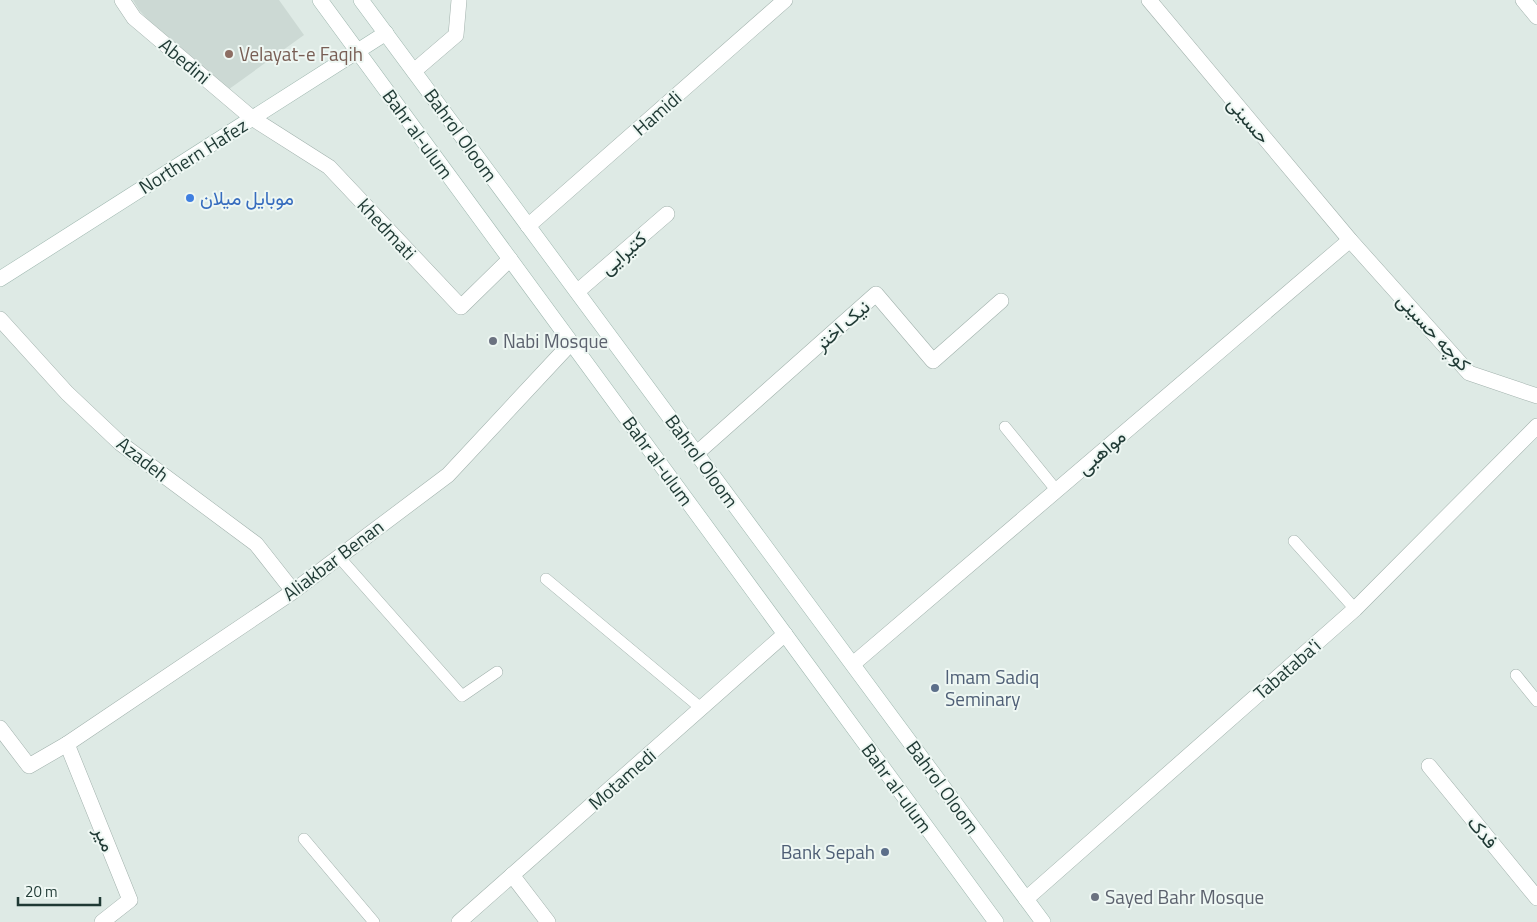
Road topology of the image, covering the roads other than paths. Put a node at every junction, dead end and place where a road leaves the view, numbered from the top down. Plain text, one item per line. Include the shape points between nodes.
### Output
1 (122, 0) edge
2 (320, 0) edge
3 (361, 0) edge
4 (459, 0) edge
5 (785, 0) edge
6 (1149, 0) edge
7 (1522, 0) edge
8 (1537, 18) edge
9 (386, 33) junction
10 (358, 52) junction
11 (414, 71) junction
12 (252, 118) junction
13 (667, 214) dead end
14 (528, 226) junction
15 (1350, 240) junction
16 (510, 259) junction
17 (0, 278) edge
18 (578, 292) junction
19 (1001, 301) dead end
20 (0, 319) edge
21 (571, 343) junction
22 (1537, 396) edge
23 (1537, 426) edge
24 (1005, 427) dead end
25 (697, 453) junction
26 (1057, 491) junction
27 (1294, 542) dead end
28 (339, 557) junction
29 (546, 579) dead end
30 (293, 591) junction
31 (1355, 609) junction
32 (785, 634) junction
33 (853, 664) junction
34 (497, 672) dead end
35 (1516, 675) dead end
36 (1537, 701) edge
37 (702, 709) junction
38 (0, 728) edge
39 (67, 744) junction
40 (1428, 766) dead end
41 (304, 839) dead end
42 (512, 875) junction
43 (1026, 898) junction
44 (1537, 898) edge
45 (102, 922) edge
46 (374, 922) edge
47 (459, 922) edge
48 (548, 922) edge
49 (996, 922) edge
50 (1043, 922) edge

1 - 12 street, Abedini via 134,18
2 - 10 street, Bahr al-ulum
3 - 9 street, Bahrol Oloom
4 - 11 street via 456,35
5 - 14 street, Hamidi
6 - 15 street, حسینی
7 - 8 street
9 - 10 street, Northern Hafez
9 - 11 street, Bahrol Oloom
10 - 12 street, Northern Hafez
10 - 16 street, Bahr al-ulum
11 - 14 street, Bahrol Oloom
12 - 16 street, khedmati via 329,167 461,307
12 - 17 street, Northern Hafez
13 - 18 street, کتیرایی
14 - 18 street, Bahrol Oloom
15 - 22 street, کوچه حسینی via 1469,373
15 - 26 street, مواهبی
16 - 21 street, Bahr al-ulum
18 - 25 street, Bahrol Oloom
19 - 25 street, نیک اختر via 933,361 876,294
20 - 30 street, Azadeh via 67,393 120,443 256,544
21 - 28 street, Aliakbar Benan via 448,475
21 - 32 street, Bahr al-ulum
23 - 31 street, Tabataba'i
24 - 26 lane
25 - 33 street, Bahrol Oloom
26 - 33 street, مواهبی
27 - 31 lane
28 - 30 street, Aliakbar Benan
28 - 34 lane via 462,696
29 - 37 lane
30 - 39 street, Aliakbar Benan
31 - 43 street, Tabataba'i
32 - 37 street, Motamedi
32 - 49 street, Bahr al-ulum
33 - 43 street, Bahrol Oloom
35 - 36 lane
37 - 42 street, Motamedi
38 - 39 street, Aliakbar Benan via 29,766
39 - 45 street, میر via 130,900
40 - 44 street, فدک
41 - 46 lane
42 - 47 street, Motamedi
42 - 48 street
43 - 50 street, Bahrol Oloom

